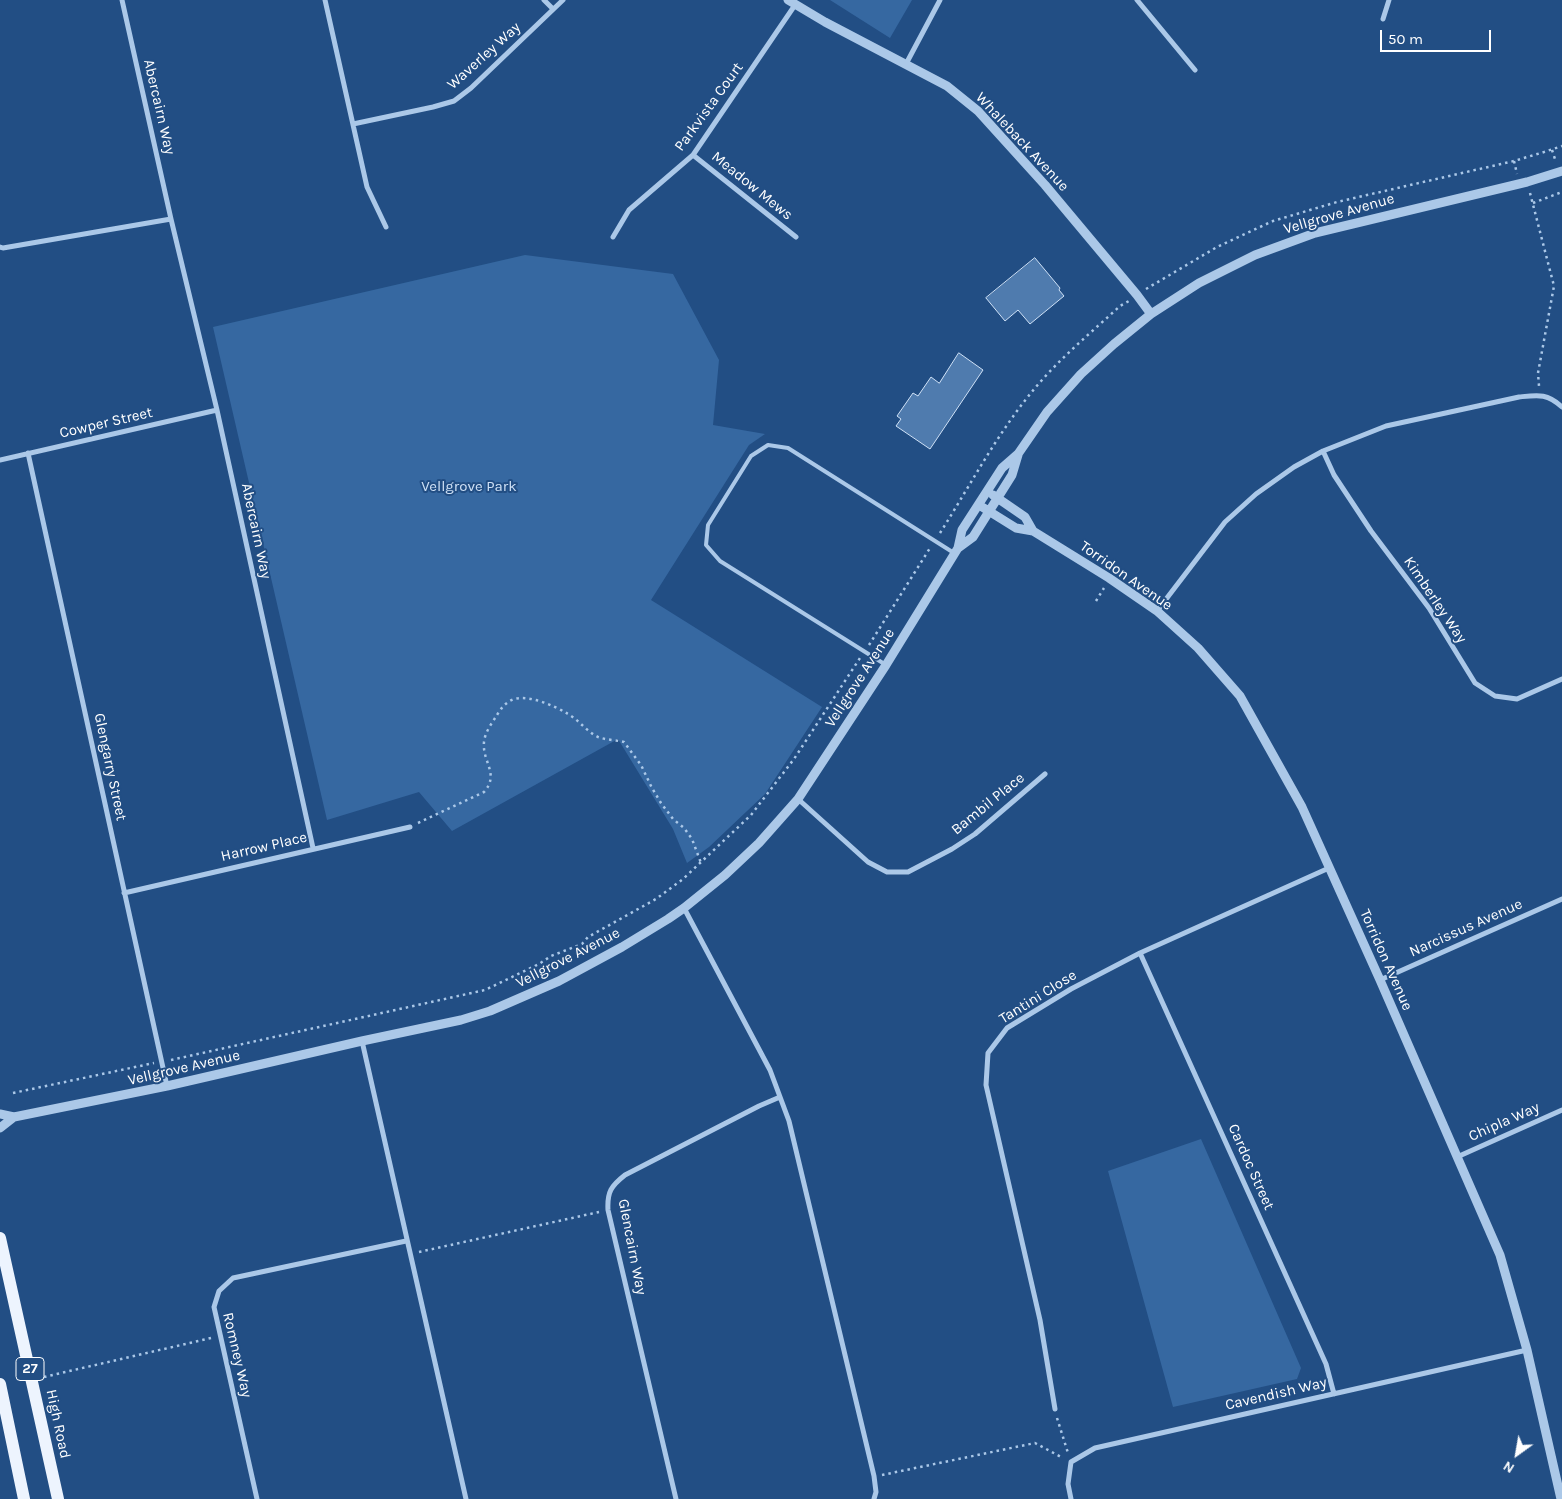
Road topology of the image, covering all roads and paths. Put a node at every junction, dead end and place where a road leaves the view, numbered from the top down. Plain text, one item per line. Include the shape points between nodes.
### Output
1 (122, 0) edge
2 (325, 0) edge
3 (544, 0) edge
4 (563, 0) edge
5 (940, 0) edge
6 (1137, 0) edge
7 (1389, 0) edge
8 (792, 3) edge
9 (553, 9) junction
10 (1384, 19) dead end
11 (906, 64) junction
12 (1195, 70) dead end
13 (353, 124) junction
14 (1562, 146) edge
15 (694, 154) junction
16 (1562, 171) edge
17 (1527, 182) junction
18 (1562, 192) edge
19 (1532, 203) junction
20 (171, 219) junction
21 (386, 227) dead end
22 (796, 236) dead end
23 (613, 237) dead end
24 (0, 246) edge
25 (1137, 295) junction
26 (1150, 314) junction
27 (1539, 395) junction
28 (1562, 407) edge
29 (217, 410) junction
30 (1323, 451) junction
31 (28, 453) junction
32 (1018, 454) junction
33 (0, 460) edge
34 (987, 491) junction
35 (997, 498) junction
36 (978, 505) junction
37 (989, 511) junction
38 (1033, 531) junction
39 (934, 541) junction
40 (956, 550) junction
41 (1109, 578) junction
42 (1096, 601) dead end
43 (1157, 611) junction
44 (864, 652) junction
45 (886, 665) junction
46 (1562, 679) edge
47 (1044, 774) dead end
48 (798, 799) junction
49 (410, 827) joint
50 (313, 848) junction
51 (701, 863) junction
52 (1329, 868) junction
53 (124, 893) junction
54 (1562, 899) edge
55 (684, 908) junction
56 (1140, 953) junction
57 (1380, 980) junction
58 (362, 1041) junction
59 (162, 1062) junction
60 (167, 1086) junction
61 (13, 1093) dead end
62 (780, 1097) junction
63 (1562, 1110) edge
64 (0, 1114) edge
65 (14, 1118) junction
66 (0, 1128) edge
67 (1457, 1157) junction
68 (608, 1210) junction
69 (0, 1238) edge
70 (406, 1241) junction
71 (410, 1254) junction
72 (220, 1336) junction
73 (1527, 1350) junction
74 (48, 1376) dead end
75 (0, 1384) edge
76 (1334, 1394) junction
77 (1055, 1409) joint
78 (1071, 1462) junction
79 (874, 1476) junction
80 (24, 1499) edge
81 (58, 1499) edge
82 (257, 1499) edge
83 (466, 1499) edge
84 (676, 1499) edge
85 (874, 1499) edge
86 (1071, 1499) edge
87 (1561, 1499) edge

1 - 20 street, Abercairn Way
2 - 13 street
3 - 9 street
4 - 9 street, Waverley Way
5 - 11 street
6 - 12 street
7 - 10 street
8 - 11 street, Whaleback Avenue
8 - 15 street, Parkvista Court
9 - 13 street, Waverley Way via 454,101
11 - 25 street, Whaleback Avenue via 947,86 978,111 1045,184
13 - 21 street via 367,187
14 - 25 path via 1273,221 1217,247
15 - 22 street, Meadow Mews
15 - 23 street, Parkvista Court via 629,210
16 - 17 street, Vellgrove Avenue
17 - 19 path
17 - 26 street, Vellgrove Avenue via 1314,232 1255,255 1200,283
18 - 19 path
19 - 27 path via 1554,286 1538,373
20 - 24 street
20 - 29 street, Abercairn Way
25 - 26 street, Whaleback Avenue
25 - 39 path via 1120,306 1041,381 989,453
26 - 32 street, Vellgrove Avenue via 1081,374 1047,412
27 - 28 street via 1553,399
27 - 30 street via 1386,426
29 - 31 street, Cowper Street
29 - 50 street, Abercairn Way
30 - 43 street via 1294,466 1225,522
30 - 46 street, Kimberley Way via 1334,475 1365,523 1430,608 1475,683 1496,696 1517,699
31 - 33 street, Cowper Street
31 - 53 street, Glengarry Street
32 - 34 street, Vellgrove Avenue via 1002,468
32 - 35 street, Vellgrove Avenue via 1012,476
34 - 35 street, Torridon Avenue
34 - 36 street, Vellgrove Avenue
35 - 37 street, Vellgrove Avenue
35 - 38 street, Torridon Avenue via 1025,517
36 - 37 street, Torridon Avenue
36 - 40 street, Vellgrove Avenue via 962,530
37 - 38 street, Torridon Avenue via 1016,528
37 - 40 street, Vellgrove Avenue via 973,537
38 - 41 street, Torridon Avenue
39 - 40 lane
39 - 44 path
39 - 44 lane via 788,448 768,445 751,456 712,517 706,545 720,561
40 - 45 street, Vellgrove Avenue
41 - 42 path
41 - 43 street, Torridon Avenue
43 - 52 street, Torridon Avenue via 1198,648 1240,696 1302,807
44 - 45 lane
44 - 51 path via 794,759 751,815
45 - 48 street, Vellgrove Avenue
47 - 48 street, Bambil Place via 975,834 908,872 887,872 868,862
48 - 55 street, Vellgrove Avenue via 759,843
49 - 50 street, Harrow Place
49 - 51 path via 489,787 492,780 484,752 488,729 510,700 522,697 535,699 568,714 600,738 624,742 673,819 692,839
50 - 53 street, Harrow Place
51 - 59 path via 656,899 588,937 582,944 485,990
52 - 56 street, Tantini Close
52 - 57 street, Torridon Avenue
53 - 59 street, Glengarry Street
54 - 57 street, Narcissus Avenue
55 - 58 street, Vellgrove Avenue via 622,947 490,1011
55 - 62 street via 770,1070
56 - 76 street, Cardoc Street via 1326,1364
56 - 77 street, Tantini Close via 1071,989 1007,1028 988,1053 986,1085 1040,1320
57 - 67 street, Torridon Avenue
58 - 60 street, Vellgrove Avenue
58 - 70 street
59 - 60 street, Glengarry Street
59 - 61 path
60 - 65 street, Vellgrove Avenue
62 - 68 street, Glencairn Way via 625,1175 609,1191
62 - 79 street via 789,1120
63 - 67 street, Chipla Way
64 - 65 street, Vellgrove Avenue
65 - 66 street, Vellgrove Avenue
67 - 73 street, Torridon Avenue via 1500,1255
68 - 71 path
68 - 84 street, Glencairn Way
69 - 81 main road, High Road / 27
70 - 71 street
70 - 72 street, Romney Way via 233,1278 219,1291 214,1307
71 - 83 street
72 - 74 path
72 - 82 street, Romney Way
73 - 76 street, Cavendish Way
73 - 87 street, Torridon Avenue
75 - 80 main road, 27
76 - 78 street, Cavendish Way via 1095,1448
77 - 78 path
78 - 79 path via 1035,1444
78 - 86 street via 1068,1484
79 - 85 street

